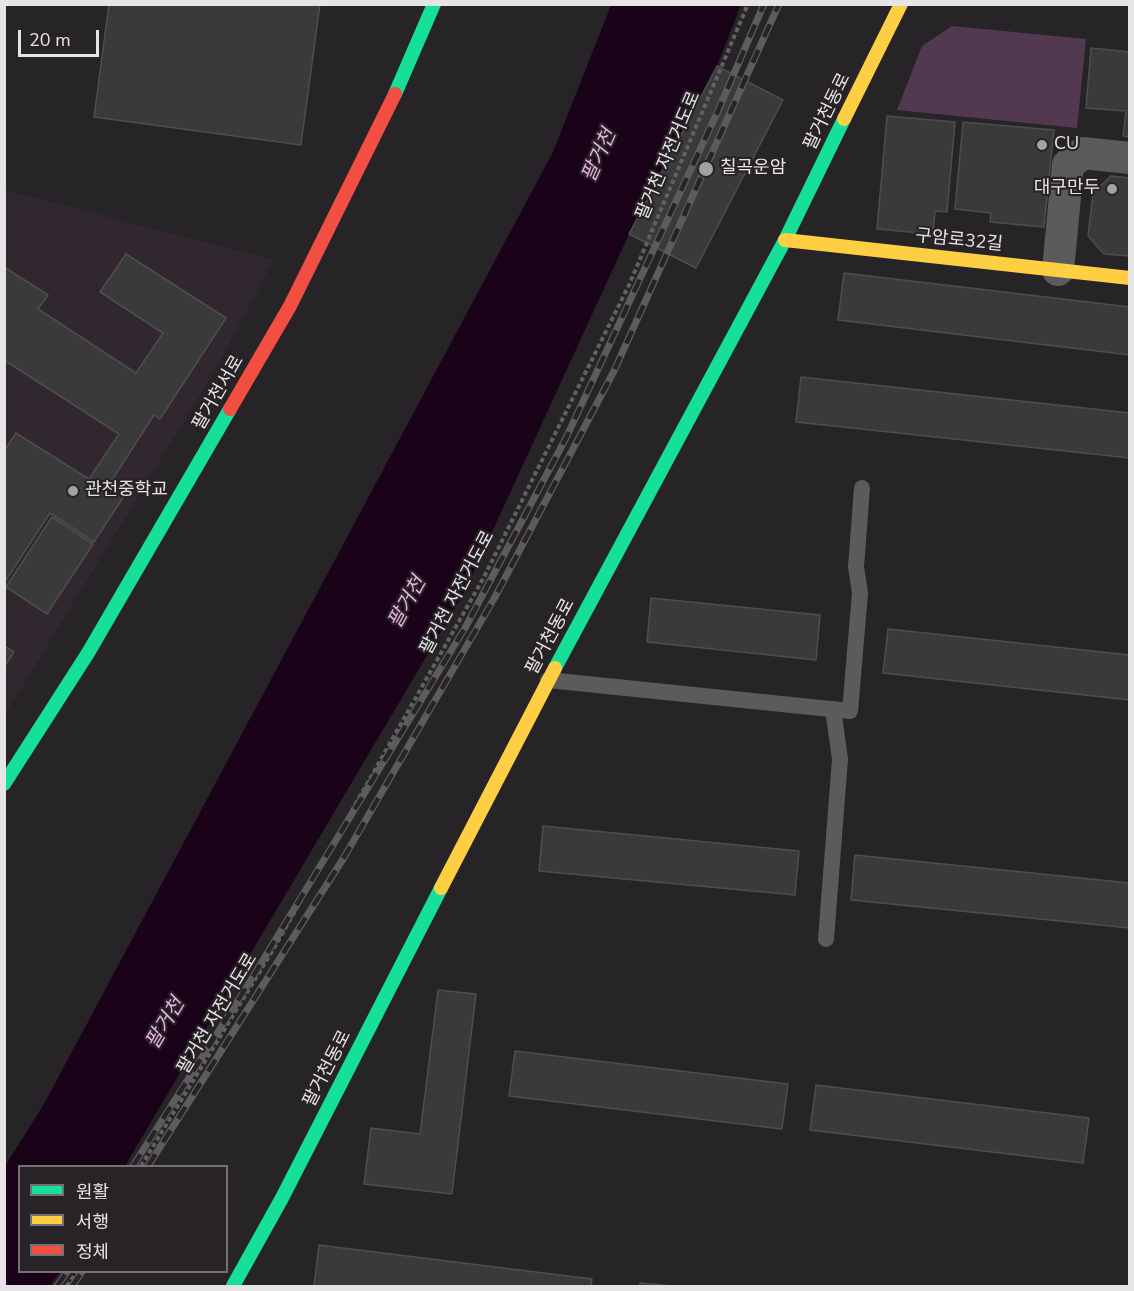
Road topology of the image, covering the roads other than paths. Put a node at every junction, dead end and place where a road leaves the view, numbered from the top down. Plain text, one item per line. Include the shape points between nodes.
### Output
1 (434, 4) edge
2 (901, 4) edge
3 (1130, 158) edge
4 (784, 240) junction
5 (1058, 270) junction
6 (1130, 278) edge
7 (862, 488) dead end
8 (548, 680) junction
9 (833, 709) junction
10 (4, 784) edge
11 (826, 939) dead end
12 (233, 1287) edge

1 - 10 main road, 팔거천서로 via 396,92 290,306 88,653
2 - 4 main road, 팔거천동로
3 - 5 street via 1083,153 1068,165
4 - 5 main road, 구암로32길
4 - 8 main road, 팔거천동로
5 - 6 main road, 구암로32길
7 - 9 lane via 856,567 860,593 850,711
8 - 9 lane
8 - 12 main road, 팔거천동로
9 - 11 lane via 840,759

